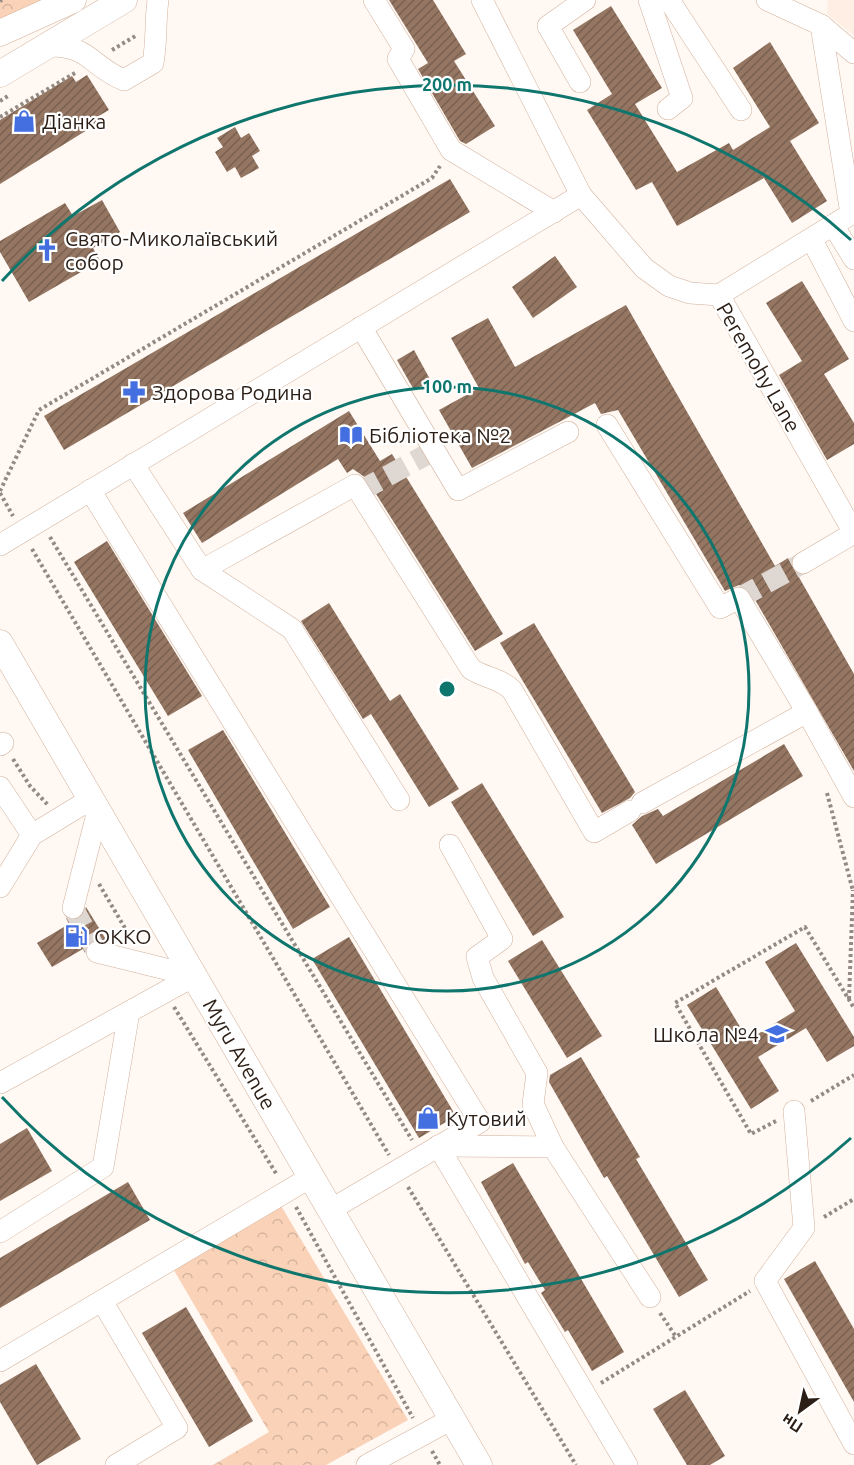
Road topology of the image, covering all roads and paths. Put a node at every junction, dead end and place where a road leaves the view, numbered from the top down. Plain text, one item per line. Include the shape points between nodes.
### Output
1 (73, 0) edge
2 (124, 0) edge
3 (158, 0) edge
4 (374, 0) edge
5 (482, 0) edge
6 (585, 0) edge
7 (649, 0) edge
8 (669, 0) edge
9 (767, 0) edge
10 (155, 24) junction
11 (821, 26) junction
12 (0, 33) edge
13 (48, 46) junction
14 (854, 53) edge
15 (95, 61) junction
16 (0, 74) edge
17 (580, 82) dead end
18 (668, 109) dead end
19 (741, 110) dead end
20 (0, 117) edge
21 (451, 150) junction
22 (581, 195) junction
23 (554, 212) junction
24 (833, 225) junction
25 (812, 240) junction
26 (854, 260) edge
27 (719, 295) junction
28 (854, 321) edge
29 (361, 327) junction
30 (607, 425) dead end
31 (568, 432) dead end
32 (134, 464) junction
33 (90, 490) junction
34 (0, 492) edge
35 (40, 521) junction
36 (22, 531) junction
37 (854, 533) edge
38 (0, 545) edge
39 (803, 563) tunnel mouth
40 (202, 570) junction
41 (0, 642) edge
42 (807, 712) junction
43 (843, 778) junction
44 (0, 787) edge
45 (854, 797) edge
46 (399, 800) dead end
47 (94, 804) junction
48 (32, 835) junction
49 (450, 845) dead end
50 (0, 887) edge
51 (853, 890) edge
52 (73, 908) tunnel mouth
53 (97, 952) dead end
54 (194, 976) junction
55 (849, 1000) junction
56 (854, 1008) edge
57 (129, 1012) junction
58 (854, 1075) edge
59 (0, 1083) edge
60 (794, 1112) junction
61 (553, 1148) junction
62 (430, 1151) junction
63 (398, 1171) junction
64 (311, 1177) junction
65 (287, 1191) junction
66 (854, 1199) edge
67 (330, 1210) junction
68 (804, 1228) junction
69 (0, 1232) edge
70 (765, 1281) junction
71 (650, 1298) joint
72 (102, 1301) junction
73 (676, 1337) junction
74 (0, 1361) edge
75 (585, 1393) junction
76 (452, 1419) junction
77 (423, 1435) junction
78 (854, 1444) edge
79 (116, 1465) edge
80 (367, 1465) edge
81 (440, 1465) edge
82 (479, 1465) edge
83 (576, 1465) edge
84 (627, 1465) edge

1 - 12 main road
2 - 13 main road
3 - 10 street
4 - 21 street via 404,49 398,59
5 - 22 street, Peremohy Lane
6 - 17 street via 548,26
7 - 18 street via 682,98
8 - 19 street
9 - 11 street
10 - 15 path
10 - 15 street via 157,44 153,63 124,80 110,75
11 - 14 street
11 - 24 street via 851,214
13 - 15 street via 67,45
13 - 16 main road
15 - 20 path
21 - 23 street
21 - 34 path via 432,178 39,410
22 - 23 street
22 - 27 street, Peremohy Lane via 644,267 669,286 690,293
23 - 29 street
24 - 25 street
24 - 26 street
25 - 27 street
25 - 28 street
27 - 37 street, Peremohy Lane
29 - 31 street via 458,490
29 - 32 street
30 - 42 street via 720,608 739,598
32 - 33 street
32 - 40 street
33 - 35 street
33 - 62 street via 480,1122
34 - 36 path
35 - 36 street
35 - 62 path
36 - 38 street
36 - 63 path
37 - 39 street
40 - 42 street via 355,485 471,669 504,682 512,690 594,832
40 - 46 street via 292,629
41 - 47 main road, Myru Avenue
42 - 43 street
43 - 45 street
43 - 51 path via 826,789
44 - 48 street
47 - 48 street
47 - 52 street
47 - 54 main road, Myru Avenue
48 - 50 street
49 - 61 street via 502,939 477,957 483,978 537,1073 533,1104
51 - 55 path
53 - 54 street
54 - 57 street
54 - 64 main road, Myru Avenue
55 - 56 path
55 - 60 path via 805,927 675,1003 751,1134
57 - 59 street
57 - 69 street via 103,1167
58 - 60 path
60 - 68 street
61 - 62 street
61 - 71 street
62 - 63 street
62 - 75 street
63 - 67 street
63 - 83 path
64 - 65 street
64 - 67 main road, Myru Avenue
65 - 72 street
65 - 77 path
66 - 68 path
67 - 76 main road, Myru Avenue
68 - 70 street
70 - 73 path
70 - 78 street
71 - 73 path
72 - 74 street
72 - 79 street via 177,1428
73 - 75 path
75 - 84 street
76 - 77 street
76 - 82 main road, Myru Avenue
77 - 80 street
77 - 81 path

